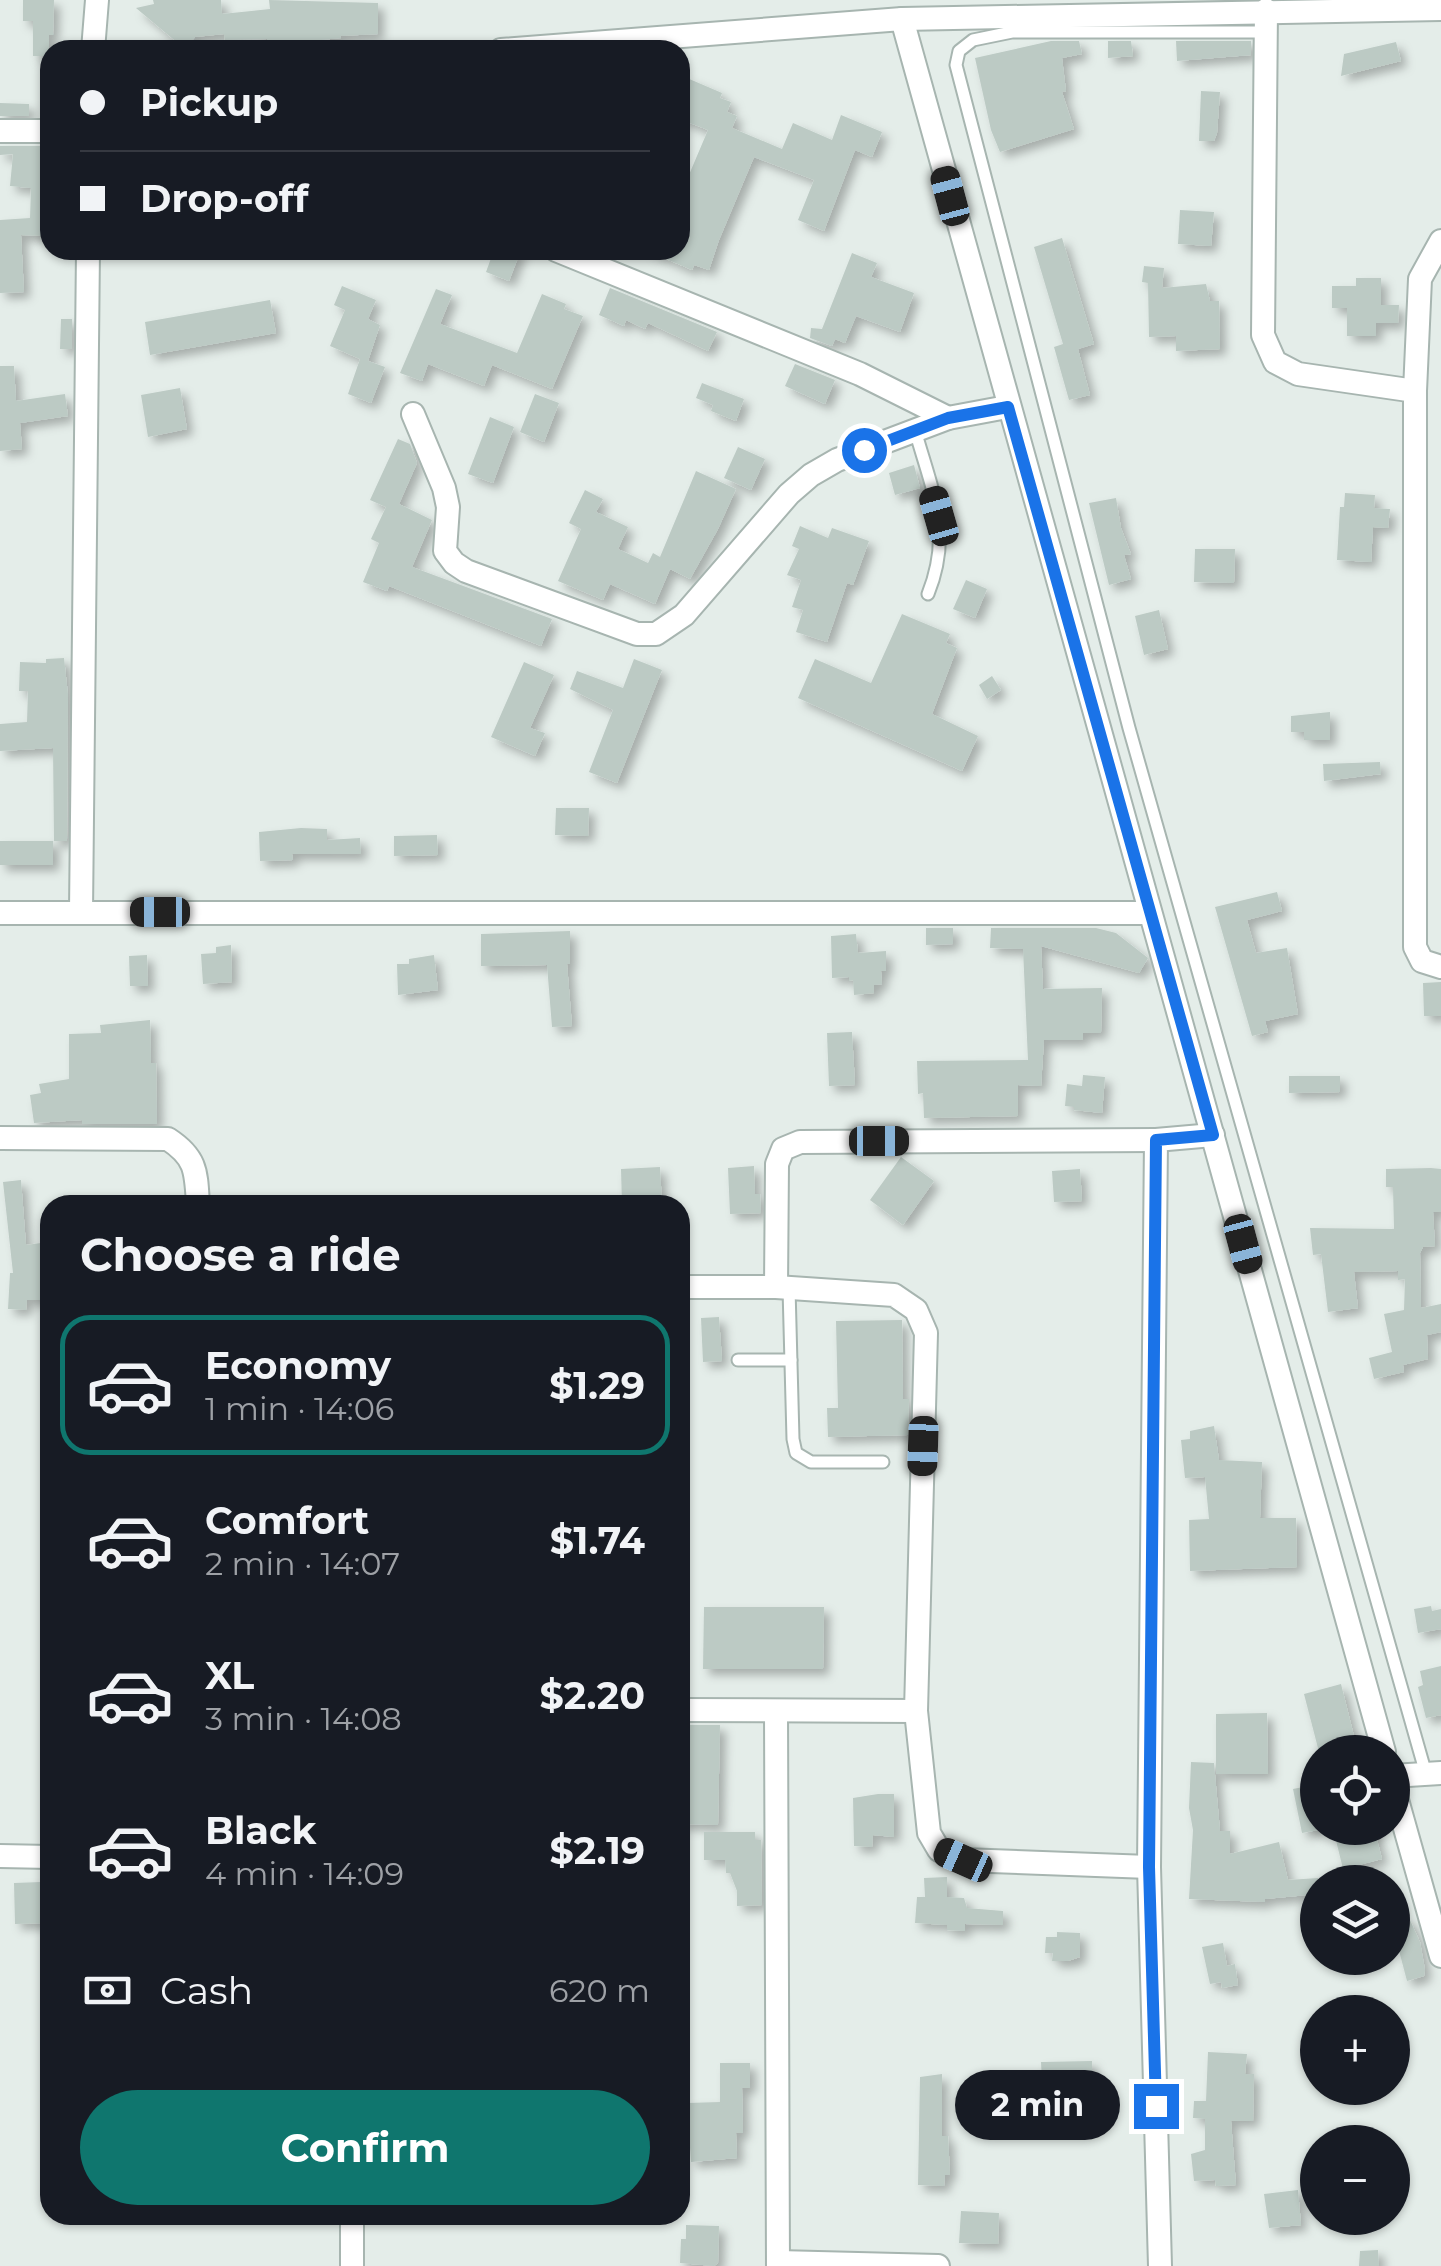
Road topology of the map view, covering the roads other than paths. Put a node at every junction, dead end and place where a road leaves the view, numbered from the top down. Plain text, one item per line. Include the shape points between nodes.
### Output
1 (97, 0) edge
2 (1321, 5) edge
3 (1441, 8) edge
4 (902, 19) junction
5 (1267, 21) junction
6 (94, 40) edge
7 (630, 40) edge
8 (0, 131) edge
9 (40, 131) edge
10 (1441, 242) edge
11 (88, 260) edge
12 (581, 260) edge
13 (1415, 390) junction
14 (1008, 407) junction
15 (412, 414) dead end
16 (948, 418) junction
17 (916, 430) junction
18 (928, 594) dead end
19 (0, 912) edge
20 (82, 912) junction
21 (1150, 913) junction
22 (1195, 956) junction
23 (1163, 958) junction
24 (1441, 967) edge
25 (1213, 1135) junction
26 (0, 1138) edge
27 (1156, 1140) junction
28 (197, 1195) edge
29 (690, 1287) edge
30 (782, 1288) junction
31 (738, 1360) dead end
32 (791, 1360) junction
33 (883, 1462) dead end
34 (690, 1710) edge
35 (776, 1711) junction
36 (916, 1711) junction
37 (1379, 1735) edge
38 (1433, 1774) edge
39 (1410, 1844) edge
40 (0, 1856) edge
41 (40, 1857) edge
42 (1149, 1867) junction
43 (1441, 1956) edge
44 (352, 2225) edge
45 (778, 2264) edge
46 (352, 2266) edge
47 (938, 2266) edge
48 (1160, 2266) edge

1 - 6 street
2 - 3 street
2 - 5 street
4 - 5 street
4 - 7 street
4 - 14 street
5 - 13 street via 1263,335 1275,362 1298,374
5 - 22 lane via 1012,32 973,40 958,51 956,65
8 - 9 street
10 - 13 street via 1420,278
11 - 20 street
12 - 16 street via 860,374
13 - 24 street via 1415,947 1422,961
14 - 16 street
14 - 21 street
15 - 17 street via 444,488 445,551 454,563 638,634 656,634 684,615 811,475
16 - 17 street
17 - 18 lane via 942,546
19 - 20 street
20 - 21 street
21 - 23 street
22 - 23 lane
22 - 38 lane
23 - 25 street
25 - 27 street
25 - 37 street
26 - 28 street via 168,1139 187,1151
27 - 30 street via 800,1142 784,1149 777,1164
27 - 42 street
29 - 30 street
30 - 32 lane
30 - 36 street via 894,1296 916,1310 926,1333
31 - 32 lane
32 - 33 lane via 796,1454 812,1462
34 - 35 street
35 - 36 street
35 - 45 street
36 - 42 street via 929,1833 940,1850 963,1860
39 - 43 street
40 - 41 street
42 - 48 street
44 - 46 street
45 - 47 street

